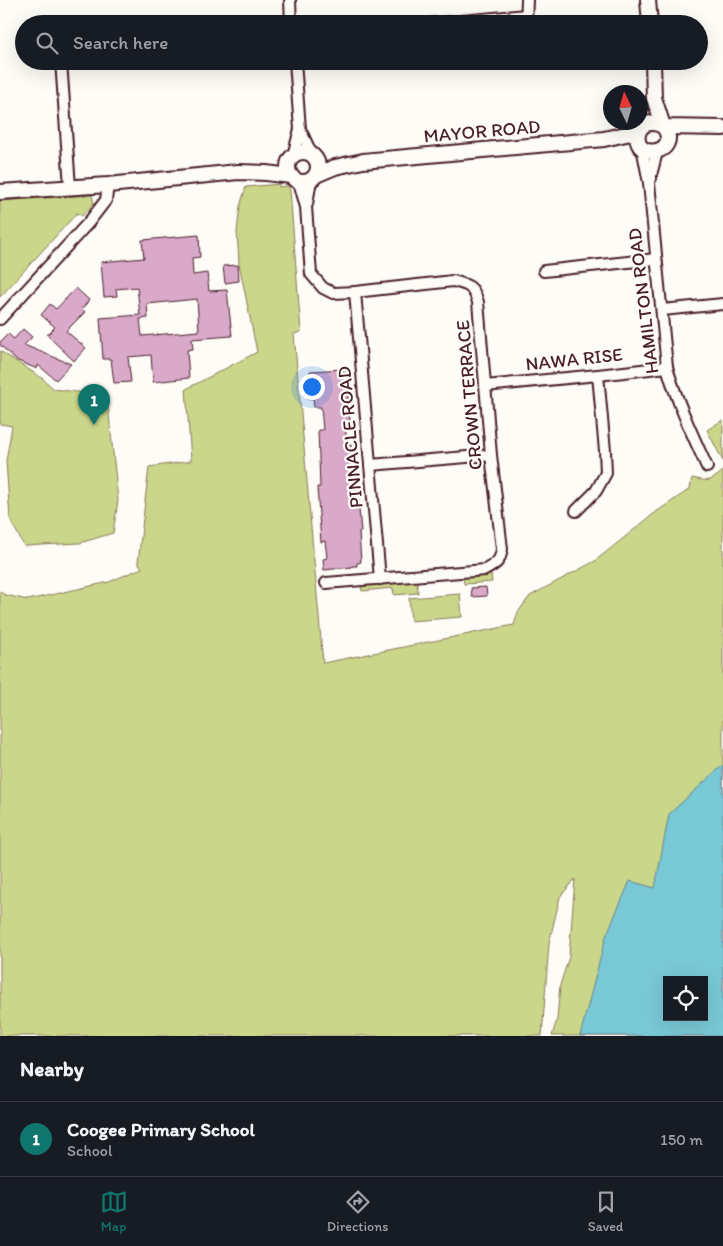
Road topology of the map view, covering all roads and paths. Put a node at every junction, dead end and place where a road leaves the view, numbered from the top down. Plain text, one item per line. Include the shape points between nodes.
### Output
1 (290, 0) edge
2 (527, 0) edge
3 (648, 0) edge
4 (291, 15) edge
5 (526, 15) edge
6 (649, 15) edge
7 (62, 70) edge
8 (295, 70) edge
9 (653, 70) edge
10 (654, 98) junction
11 (648, 118) edge
12 (648, 126) edge
13 (663, 127) junction
14 (716, 128) edge
15 (300, 129) junction
16 (635, 130) edge
17 (641, 130) edge
18 (604, 139) junction
19 (641, 147) junction
20 (661, 148) junction
21 (292, 157) junction
22 (314, 157) junction
23 (363, 161) junction
24 (238, 172) junction
25 (304, 178) junction
26 (649, 183) junction
27 (108, 185) junction
28 (70, 187) junction
29 (0, 192) edge
30 (656, 259) junction
31 (544, 271) dead end
32 (355, 292) junction
33 (723, 304) edge
34 (662, 310) junction
35 (0, 319) edge
36 (667, 367) junction
37 (598, 375) junction
38 (485, 386) junction
39 (491, 455) junction
40 (370, 466) junction
41 (708, 467) dead end
42 (576, 511) dead end
43 (380, 579) junction
44 (326, 583) dead end

1 - 4 street
2 - 5 street
3 - 6 main road
7 - 28 street
8 - 15 street
9 - 10 main road
10 - 11 main road
10 - 13 main road
12 - 13 main road via 655,123
13 - 14 main road
13 - 20 main road via 668,135
14 - 20 main road via 686,134
15 - 21 street
15 - 22 street
16 - 18 main road, MAYOR ROAD
17 - 19 main road via 638,141
18 - 19 main road, MAYOR ROAD
18 - 23 main road, MAYOR ROAD
19 - 20 main road via 648,152
19 - 26 street, HAMILTON ROAD
20 - 26 street, HAMILTON ROAD
21 - 22 main road via 299,153
21 - 24 main road, MAYOR ROAD via 277,164
21 - 25 main road via 288,170
22 - 23 main road, MAYOR ROAD
22 - 25 main road via 318,166
23 - 25 main road, MAYOR ROAD
24 - 25 main road, MAYOR ROAD
24 - 27 main road, MAYOR ROAD
25 - 32 street, CROWN TERRACE via 311,274 323,288 333,293
26 - 30 street, HAMILTON ROAD
27 - 28 main road, MAYOR ROAD
27 - 35 street via 106,200 89,222
28 - 29 main road, MAYOR ROAD
30 - 31 street
30 - 34 street, HAMILTON ROAD
32 - 38 street, CROWN TERRACE via 453,281 468,285 478,302
32 - 40 street, PINNACLE ROAD
33 - 34 street
34 - 36 street, HAMILTON ROAD
36 - 37 street, NAWA RISE
36 - 41 street, HAMILTON ROAD
37 - 38 street, NAWA RISE
37 - 42 street via 606,473 596,490
38 - 39 street, CROWN TERRACE
39 - 40 street
39 - 43 street, CROWN TERRACE via 502,549 495,564 485,570
40 - 43 street, PINNACLE ROAD
43 - 44 street, CROWN TERRACE

